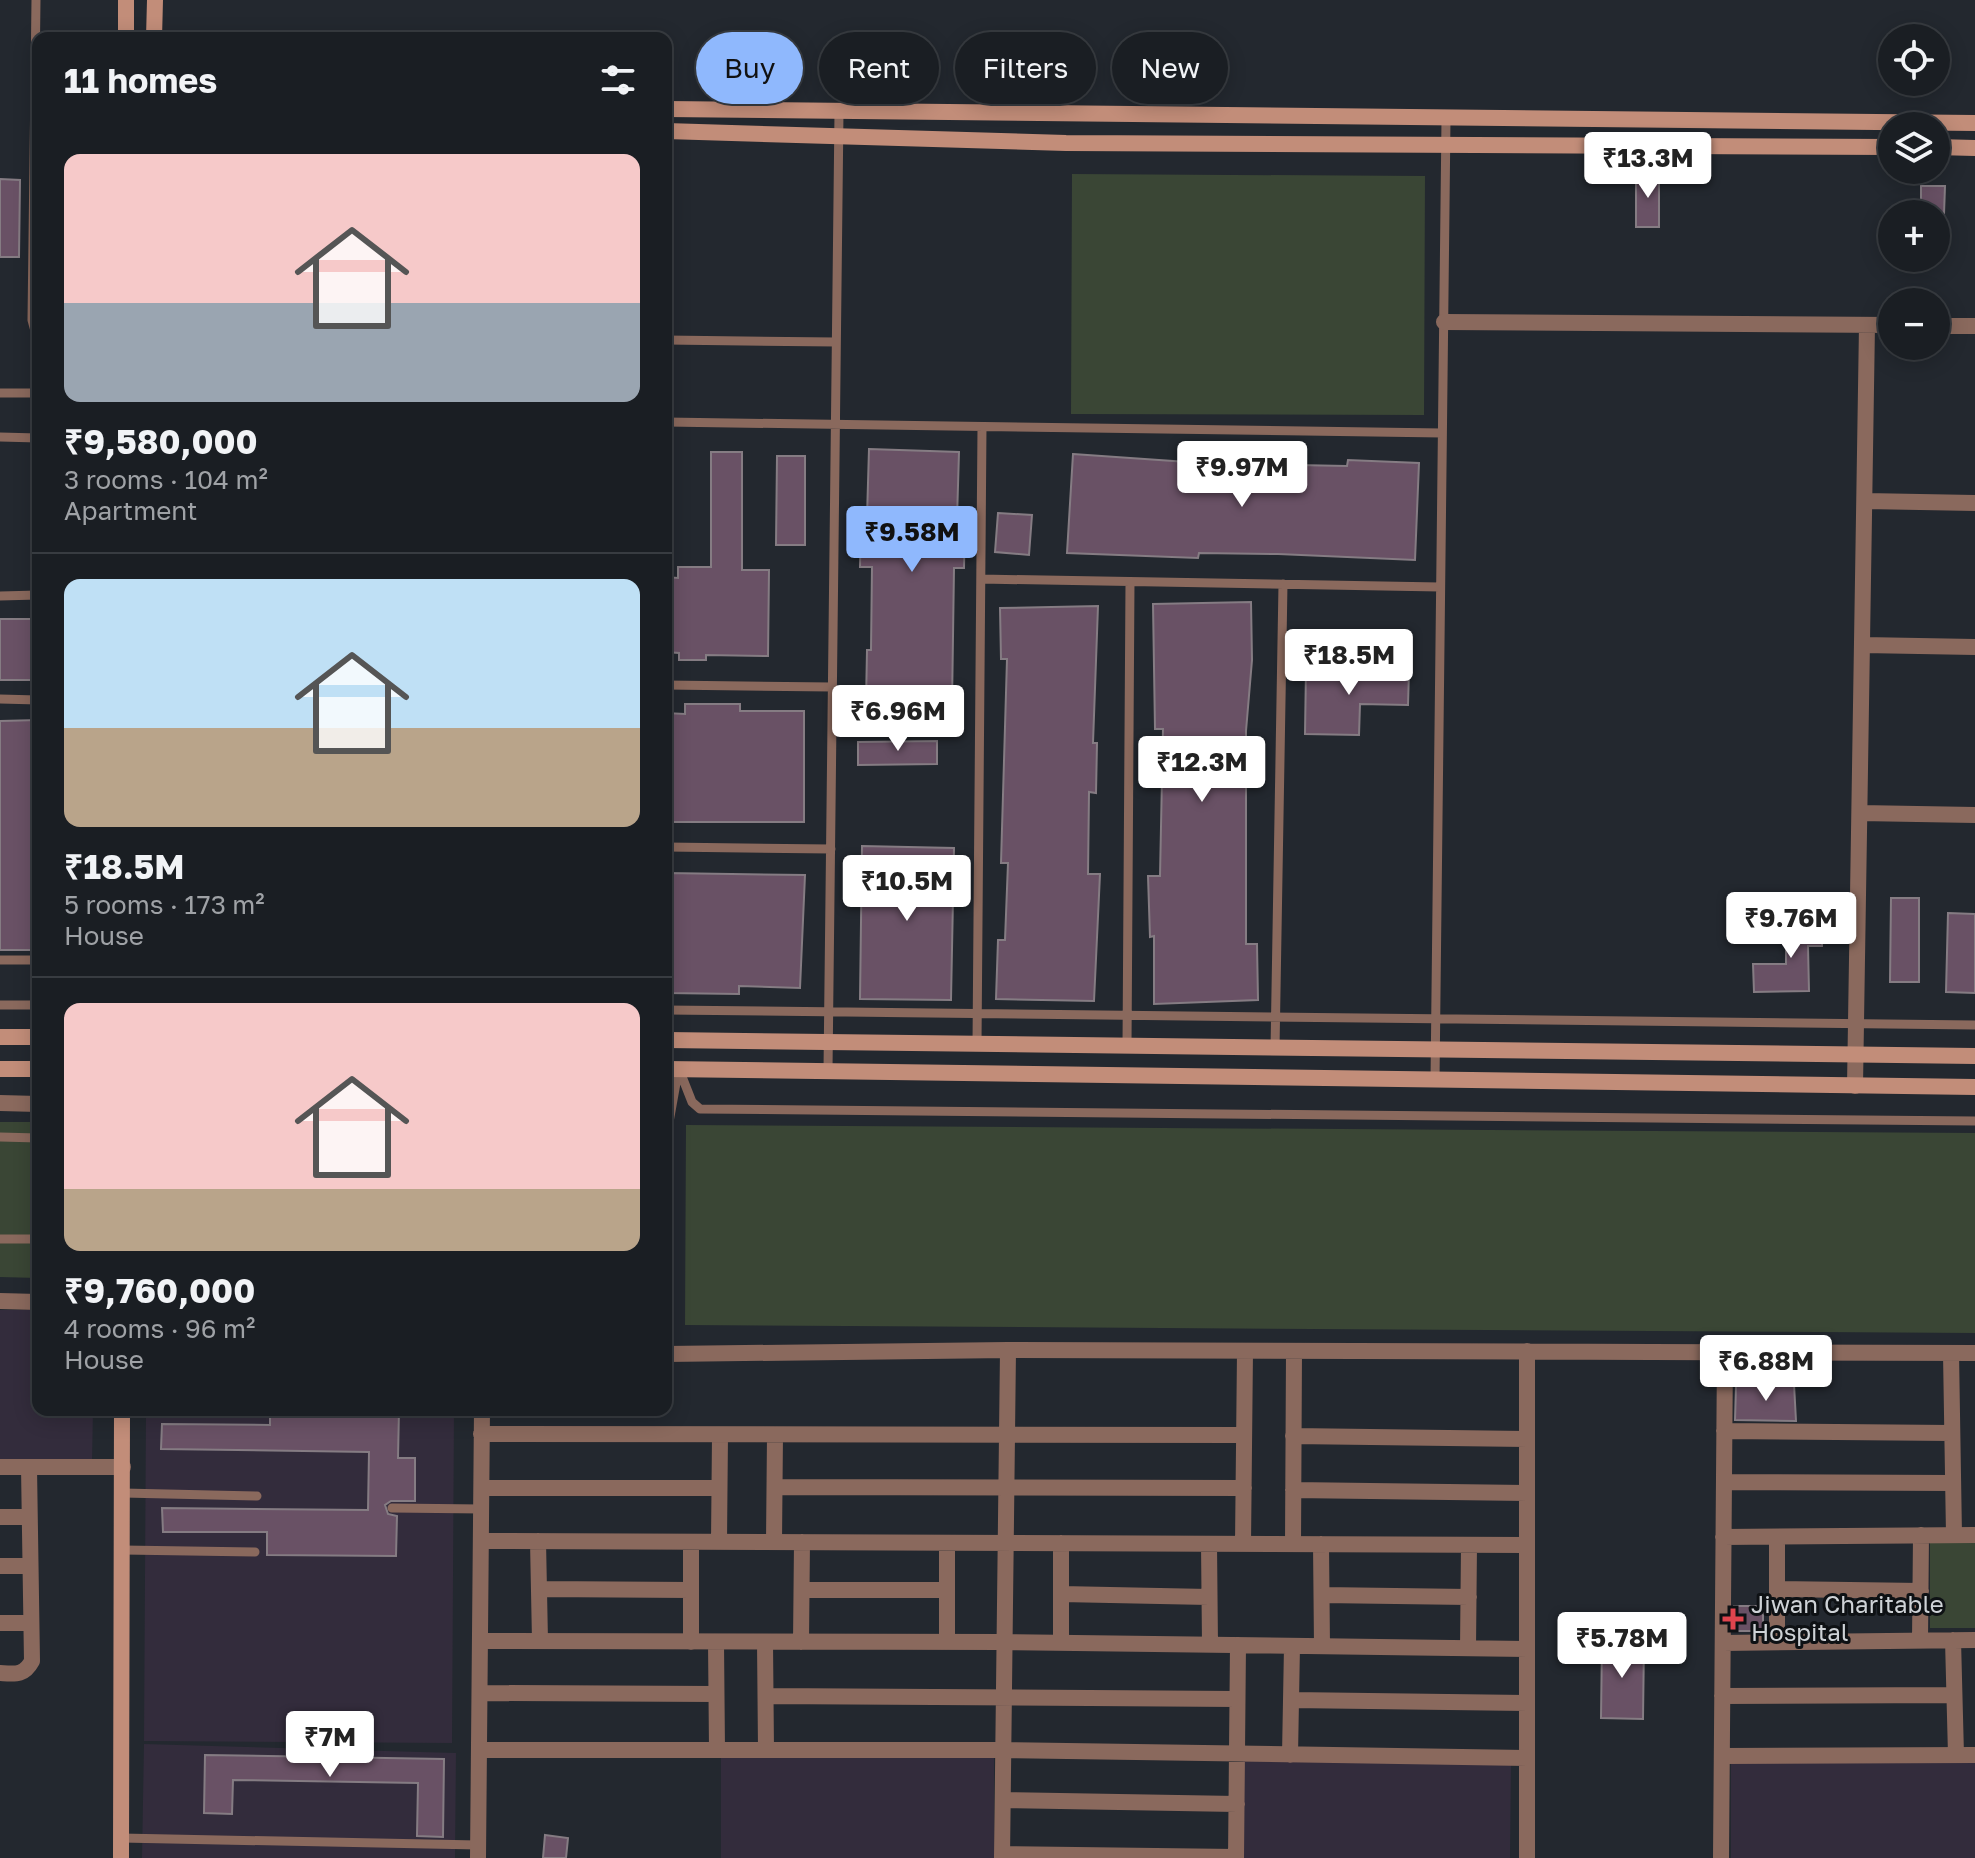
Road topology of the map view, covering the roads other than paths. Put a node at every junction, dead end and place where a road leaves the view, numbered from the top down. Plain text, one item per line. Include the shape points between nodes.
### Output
1 (36, 0) edge
2 (126, 0) edge
3 (155, 0) edge
4 (36, 32) edge
5 (126, 32) edge
6 (154, 32) edge
7 (672, 109) edge
8 (839, 112) junction
9 (1446, 119) junction
10 (1975, 123) edge
11 (672, 131) edge
12 (838, 136) junction
13 (1445, 144) junction
14 (1878, 147) edge
15 (1950, 147) edge
16 (1975, 148) edge
17 (1444, 322) junction
18 (1867, 325) junction
19 (1878, 325) edge
20 (1950, 326) edge
21 (1975, 326) edge
22 (672, 340) edge
23 (836, 342) junction
24 (0, 393) edge
25 (32, 393) edge
26 (672, 422) edge
27 (835, 425) junction
28 (982, 427) junction
29 (1442, 433) junction
30 (0, 437) edge
31 (32, 438) edge
32 (1865, 501) junction
33 (1975, 503) edge
34 (981, 579) junction
35 (1130, 582) junction
36 (1283, 584) junction
37 (1440, 587) junction
38 (32, 595) edge
39 (0, 596) edge
40 (1863, 645) junction
41 (1975, 647) edge
42 (672, 685) edge
43 (832, 687) junction
44 (0, 699) edge
45 (32, 700) edge
46 (1860, 813) junction
47 (1975, 815) edge
48 (672, 847) edge
49 (831, 849) junction
50 (0, 960) edge
51 (32, 960) edge
52 (0, 1005) edge
53 (32, 1005) edge
54 (672, 1010) edge
55 (828, 1012) junction
56 (978, 1013) junction
57 (1127, 1015) junction
58 (1276, 1017) junction
59 (1435, 1019) junction
60 (1856, 1023) junction
61 (1975, 1025) edge
62 (0, 1037) edge
63 (32, 1037) edge
64 (672, 1040) edge
65 (828, 1042) junction
66 (977, 1044) junction
67 (1127, 1046) junction
68 (1275, 1049) junction
69 (1435, 1051) junction
70 (1856, 1055) junction
71 (1975, 1056) edge
72 (0, 1069) edge
73 (32, 1069) edge
74 (672, 1069) edge
75 (828, 1070) junction
76 (1435, 1081) junction
77 (1855, 1086) junction
78 (1975, 1087) edge
79 (0, 1103) edge
80 (32, 1104) edge
81 (1975, 1121) edge
82 (0, 1137) edge
83 (32, 1138) edge
84 (0, 1239) edge
85 (32, 1239) edge
86 (0, 1301) edge
87 (32, 1302) edge
88 (1008, 1350) junction
89 (1245, 1351) junction
90 (1294, 1351) junction
91 (1527, 1351) junction
92 (1725, 1352) junction
93 (1951, 1353) junction
94 (1975, 1353) edge
95 (672, 1354) edge
96 (122, 1416) edge
97 (482, 1416) edge
98 (1724, 1431) junction
99 (1952, 1433) junction
100 (481, 1434) junction
101 (720, 1435) junction
102 (775, 1435) junction
103 (1244, 1435) junction
104 (1006, 1436) junction
105 (1293, 1436) junction
106 (1526, 1439) junction
107 (0, 1467) edge
108 (29, 1467) junction
109 (123, 1467) junction
110 (1724, 1482) junction
111 (1953, 1483) junction
112 (1006, 1486) junction
113 (775, 1487) junction
114 (482, 1488) junction
115 (719, 1488) junction
116 (1244, 1488) junction
117 (1293, 1490) junction
118 (123, 1493) junction
119 (1526, 1493) junction
120 (257, 1496) dead end
121 (392, 1508) dead end
122 (482, 1509) junction
123 (0, 1517) edge
124 (29, 1517) junction
125 (1921, 1535) junction
126 (1954, 1535) junction
127 (1975, 1535) edge
128 (1723, 1537) junction
129 (1777, 1537) junction
130 (482, 1541) junction
131 (538, 1541) junction
132 (691, 1542) junction
133 (719, 1542) junction
134 (774, 1542) junction
135 (802, 1542) junction
136 (947, 1543) junction
137 (1005, 1543) junction
138 (1061, 1543) junction
139 (1209, 1544) junction
140 (1243, 1544) junction
141 (1293, 1544) junction
142 (1321, 1544) junction
143 (1469, 1545) junction
144 (1526, 1545) junction
145 (123, 1550) junction
146 (255, 1552) dead end
147 (0, 1566) edge
148 (29, 1566) junction
149 (539, 1589) junction
150 (1777, 1589) junction
151 (691, 1590) junction
152 (802, 1590) junction
153 (947, 1590) junction
154 (1921, 1591) junction
155 (1061, 1594) junction
156 (1322, 1595) junction
157 (1209, 1597) junction
158 (1469, 1597) junction
159 (0, 1623) edge
160 (29, 1623) junction
161 (1920, 1640) junction
162 (1953, 1640) junction
163 (1975, 1640) edge
164 (481, 1641) junction
165 (540, 1641) junction
166 (691, 1642) junction
167 (716, 1642) junction
168 (765, 1642) junction
169 (801, 1642) junction
170 (947, 1642) junction
171 (1004, 1642) junction
172 (1777, 1642) junction
173 (1061, 1643) junction
174 (1723, 1643) junction
175 (1210, 1645) junction
176 (1238, 1645) junction
177 (1292, 1646) junction
178 (1322, 1646) junction
179 (1468, 1648) junction
180 (1527, 1649) junction
181 (0, 1673) edge
182 (480, 1693) junction
183 (716, 1694) junction
184 (1954, 1695) junction
185 (766, 1696) junction
186 (1004, 1696) junction
187 (1722, 1696) junction
188 (1237, 1699) junction
189 (1291, 1700) junction
190 (1527, 1703) junction
191 (480, 1750) junction
192 (717, 1750) junction
193 (766, 1750) junction
194 (1003, 1750) junction
195 (1237, 1754) junction
196 (1290, 1755) junction
197 (1956, 1755) junction
198 (1975, 1755) edge
199 (1722, 1756) junction
200 (1527, 1758) junction
201 (1003, 1800) junction
202 (1237, 1804) junction
203 (121, 1838) junction
204 (478, 1852) edge
205 (1002, 1856) edge
206 (1236, 1857) edge
207 (121, 1858) edge
208 (1527, 1858) edge
209 (1721, 1858) edge

1 - 4 lane
2 - 5 street
3 - 6 street
7 - 8 street
8 - 9 street
8 - 12 lane
9 - 10 street
9 - 13 lane
11 - 12 street
12 - 13 street
12 - 23 lane
13 - 14 street
13 - 17 lane
15 - 16 street
17 - 18 street
17 - 29 lane
18 - 19 street
18 - 32 street
20 - 21 street
22 - 23 lane
23 - 27 lane
24 - 25 lane
26 - 27 lane
27 - 28 lane
27 - 43 lane
28 - 29 lane
28 - 34 lane
29 - 37 lane
30 - 31 lane
32 - 33 street
32 - 40 street
34 - 35 lane
34 - 56 lane
35 - 36 lane
35 - 57 lane
36 - 37 lane
36 - 58 lane
37 - 59 lane
38 - 39 lane
40 - 41 street
40 - 46 street
42 - 43 lane
43 - 49 lane
44 - 45 lane
46 - 47 street
46 - 60 street
48 - 49 lane
49 - 55 lane
50 - 51 lane
52 - 53 lane
54 - 55 lane
55 - 56 lane
55 - 65 lane
56 - 57 lane
56 - 66 lane
57 - 58 lane
57 - 67 lane
58 - 59 lane
58 - 68 lane
59 - 60 lane
59 - 69 lane
60 - 61 lane
60 - 70 street
62 - 63 street
64 - 65 street
65 - 66 street
65 - 75 lane
66 - 67 street
67 - 68 street
68 - 69 street
69 - 70 street
69 - 76 lane
70 - 71 street
70 - 77 street
72 - 73 street
74 - 75 street
74 - 81 lane via 700,1109
75 - 76 street
76 - 77 street
77 - 78 street
79 - 80 street
82 - 83 lane
84 - 85 lane
86 - 87 street
88 - 89 street
88 - 95 street
88 - 104 street
89 - 90 street
89 - 103 street
90 - 91 street
90 - 105 street
91 - 92 street
91 - 106 street
92 - 93 street
92 - 98 street
93 - 94 street
93 - 99 street
96 - 109 street
97 - 100 street
98 - 99 street
98 - 110 street
99 - 111 street
100 - 101 street
100 - 114 street
101 - 102 street
101 - 115 street
102 - 104 street
102 - 113 street
103 - 104 street
103 - 116 street
104 - 112 street
105 - 106 street
105 - 117 street
106 - 119 street
107 - 108 street
108 - 109 street
108 - 124 street
109 - 118 street
110 - 111 street
110 - 128 street
111 - 126 street
112 - 113 street
112 - 116 street
112 - 137 street
113 - 134 street
114 - 115 street
114 - 122 street
115 - 133 street
116 - 140 street
117 - 119 street
117 - 141 street
118 - 120 lane
118 - 145 street
119 - 144 street
121 - 122 lane
122 - 130 street
123 - 124 street
124 - 148 street
125 - 126 street
125 - 129 street
125 - 154 street
126 - 127 street
128 - 129 street
128 - 174 street
129 - 150 street
130 - 131 street
130 - 164 street
131 - 132 street
131 - 149 street
132 - 133 street
132 - 151 street
133 - 134 street
134 - 135 street
135 - 136 street
135 - 152 street
136 - 137 street
136 - 153 street
137 - 138 street
137 - 171 street
138 - 139 street
138 - 155 street
139 - 140 street
139 - 157 street
140 - 141 street
141 - 142 street
142 - 143 street
142 - 156 street
143 - 144 street
143 - 158 street
144 - 180 street
145 - 146 lane
145 - 203 street
147 - 148 street
148 - 160 street
149 - 151 street
149 - 165 street
150 - 154 street
150 - 172 street
151 - 166 street
152 - 153 street
152 - 169 street
153 - 170 street
154 - 161 street
155 - 157 street
155 - 173 street
156 - 158 street
156 - 178 street
157 - 175 street
158 - 179 street
159 - 160 street
160 - 181 street via 32,1661 27,1670
161 - 162 street
161 - 172 street
162 - 163 street
162 - 184 street
164 - 165 street
164 - 182 street
165 - 166 street
166 - 167 street
167 - 168 street
167 - 183 street
168 - 169 street
168 - 185 street
169 - 170 street
170 - 171 street
171 - 173 street
171 - 186 street
172 - 174 street
173 - 175 street
174 - 187 street
175 - 176 street
176 - 177 street
176 - 188 street
177 - 178 street
177 - 189 street
178 - 179 street
179 - 180 street
180 - 190 street
182 - 183 street
182 - 191 street
183 - 192 street
184 - 187 street
184 - 197 street
185 - 186 street
185 - 193 street
186 - 188 street
186 - 194 street
187 - 199 street
188 - 195 street
189 - 190 street
189 - 196 street
190 - 200 street
191 - 192 street
191 - 204 street
192 - 193 street
193 - 194 street
194 - 195 street
194 - 201 street
195 - 196 street
195 - 202 street
196 - 200 street
197 - 198 street
197 - 199 street
199 - 209 street
200 - 208 street
201 - 202 street
201 - 205 street
202 - 206 street
203 - 204 lane
203 - 207 street
205 - 206 street

